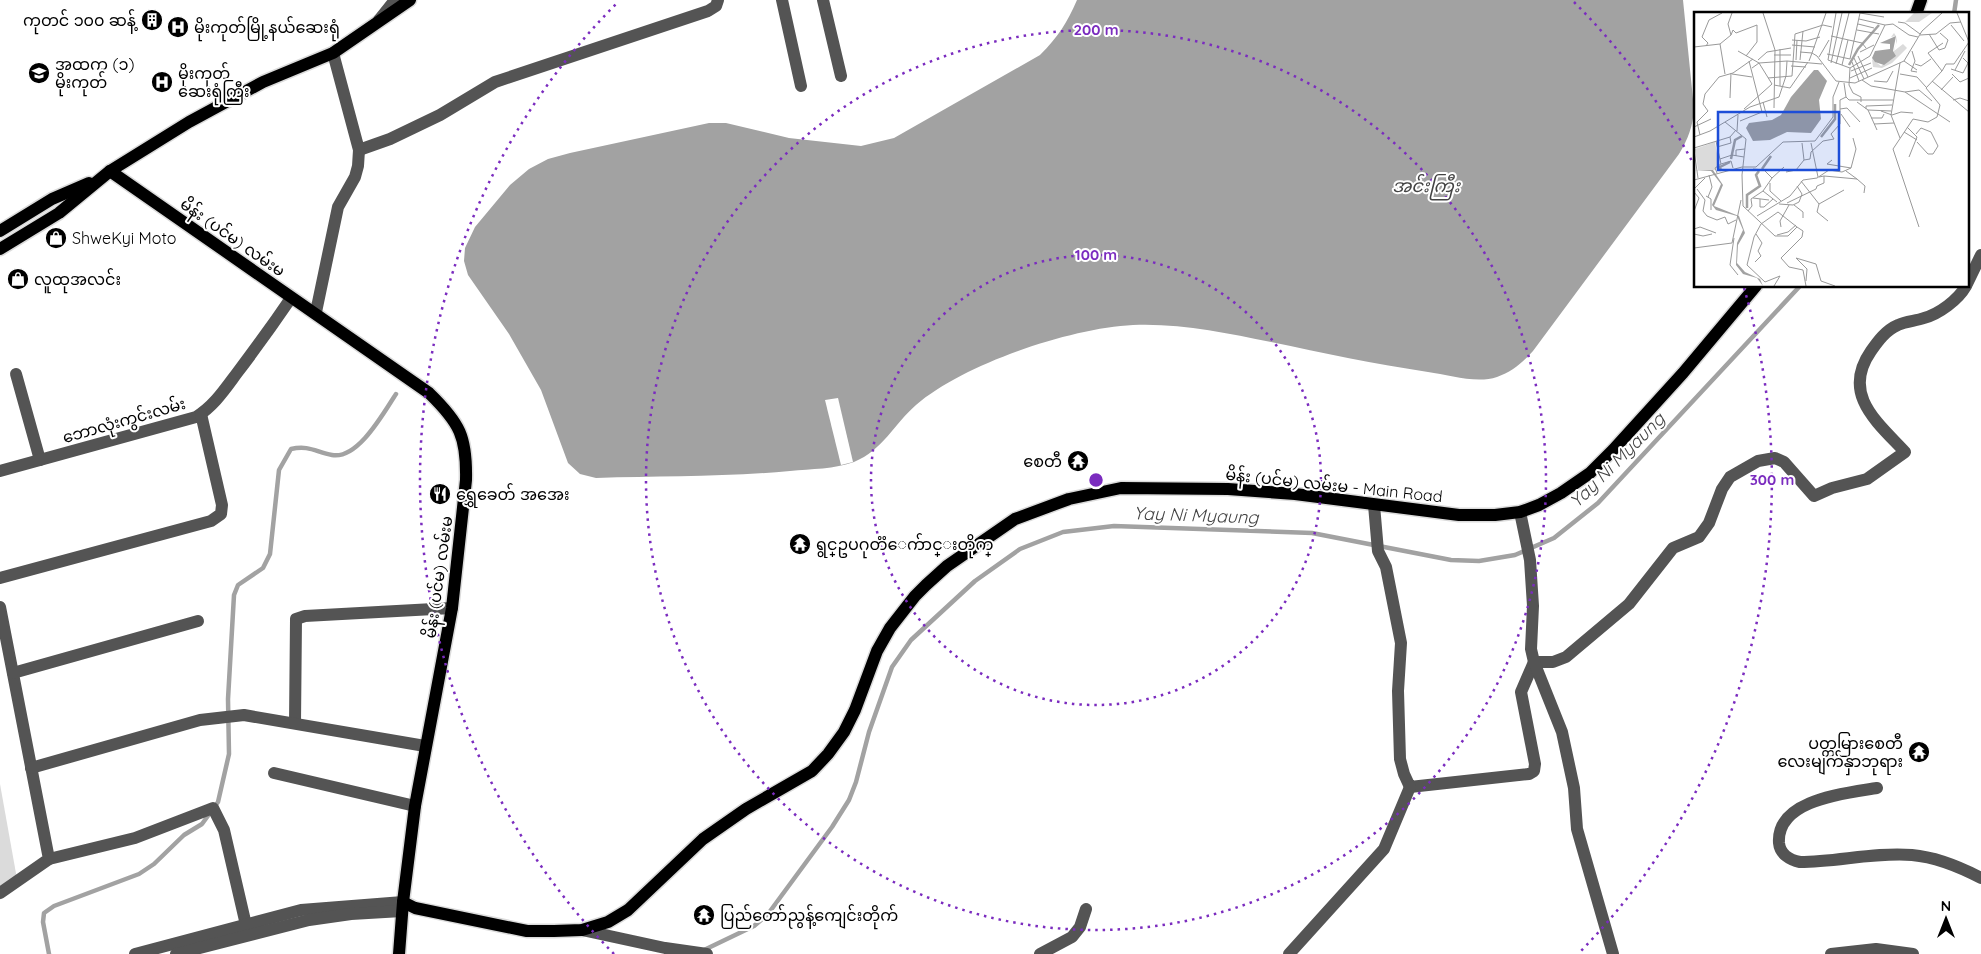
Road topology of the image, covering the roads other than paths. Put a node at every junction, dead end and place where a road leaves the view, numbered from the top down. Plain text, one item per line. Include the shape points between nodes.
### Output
1 (395, 0) edge
2 (410, 0) edge
3 (718, 0) edge
4 (782, 0) edge
5 (823, 0) edge
6 (1921, 0) edge
7 (1917, 12) edge
8 (375, 23) junction
9 (333, 52) junction
10 (841, 76) dead end
11 (801, 86) dead end
12 (359, 150) junction
13 (105, 174) junction
14 (0, 231) edge
15 (0, 249) edge
16 (1981, 254) edge
17 (1968, 283) edge
18 (1754, 288) edge
19 (1964, 288) edge
20 (291, 298) junction
21 (316, 312) junction
22 (16, 374) dead end
23 (200, 414) junction
24 (40, 460) junction
25 (0, 471) edge
26 (1374, 505) junction
27 (1520, 512) junction
28 (0, 578) edge
29 (0, 607) edge
30 (452, 608) junction
31 (198, 621) dead end
32 (1534, 662) junction
33 (13, 673) junction
34 (295, 724) junction
35 (425, 746) junction
36 (31, 768) junction
37 (274, 773) dead end
38 (1410, 787) junction
39 (1877, 788) dead end
40 (415, 806) junction
41 (49, 859) junction
42 (1981, 878) edge
43 (0, 893) edge
44 (407, 907) junction
45 (1086, 910) dead end
46 (246, 925) junction
47 (582, 930) junction
48 (135, 954) edge
49 (176, 954) edge
50 (399, 954) edge
51 (707, 954) edge
52 (1040, 954) edge
53 (1290, 954) edge
54 (1613, 954) edge
55 (1831, 954) edge
56 (1913, 954) edge

1 - 8 street
2 - 8 main road
3 - 12 street via 716,6 708,11 495,82 440,115
4 - 11 street
5 - 10 street
6 - 7 main road
8 - 9 main road
9 - 12 street
9 - 13 main road via 246,91
12 - 21 street via 355,177 338,207
13 - 14 main road via 52,199
13 - 15 main road via 59,213
13 - 20 main road, မိန်း (ပင်မ) လမ်းမ
16 - 17 street
18 - 27 main road, မိန်း (ပင်မ) လမ်းမ - Main Road via 1590,473 1561,493
19 - 32 street via 1950,304 1926,318 1898,325 1879,339 1861,370 1858,383 1865,404 1878,424 1905,452 1867,479 1814,496 1784,462 1775,458 1758,461 1730,477 1709,523 1698,537 1673,548 1628,604 1566,657 1552,662
20 - 21 main road, မိန်း (ပင်မ) လမ်းမ
20 - 23 street, ‌ဘောလုံးကွင်းလမ်း via 216,400
21 - 30 main road, မိန်း (ပင်မ) လမ်းမ via 429,394 457,424 467,460
22 - 24 street
23 - 24 street, ‌ဘောလုံးကွင်းလမ်း
23 - 28 street via 222,505 221,514 211,521
24 - 25 street, ‌ဘောလုံးကွင်းလမ်း
26 - 27 main road, မိန်း (ပင်မ) လမ်းမ - Main Road via 1459,515
26 - 38 street via 1378,551 1386,567 1401,643 1398,691 1400,759
26 - 47 main road, မိန်း (ပင်မ) လမ်းမ - Main Road via 1228,489 1121,488 1069,499 1015,519 948,566 915,596 876,651 856,710 844,732 812,771 704,839 628,910 608,922
27 - 32 street via 1530,560
29 - 33 street
30 - 34 street via 296,619
30 - 35 main road, မိန်း (ပင်မ) လမ်းမ
31 - 33 street
32 - 38 street via 1521,692 1534,771 1506,778
32 - 54 street via 1562,732 1574,788 1578,830
33 - 36 street
34 - 35 street
34 - 36 street via 244,715 220,716
35 - 40 main road, မိန်း (ပင်မ) လမ်းမ
36 - 41 street
37 - 40 street
38 - 53 street via 1384,849
39 - 42 street via 1827,796 1790,814 1780,832 1779,842 1784,855 1800,862 1914,855 1962,868
40 - 44 main road, မိန်း (ပင်မ) လမ်းမ
41 - 43 street
41 - 46 street via 135,838 216,812 224,830
44 - 46 street via 301,910
44 - 47 main road, မိန်း (ပင်မ) လမ်းမ - Main Road via 527,931
44 - 49 street via 309,920
44 - 50 main road, မိန်း (ပင်မ) လမ်းမ
45 - 52 street via 1072,937
46 - 48 street
47 - 51 street
55 - 56 street via 1876,949

